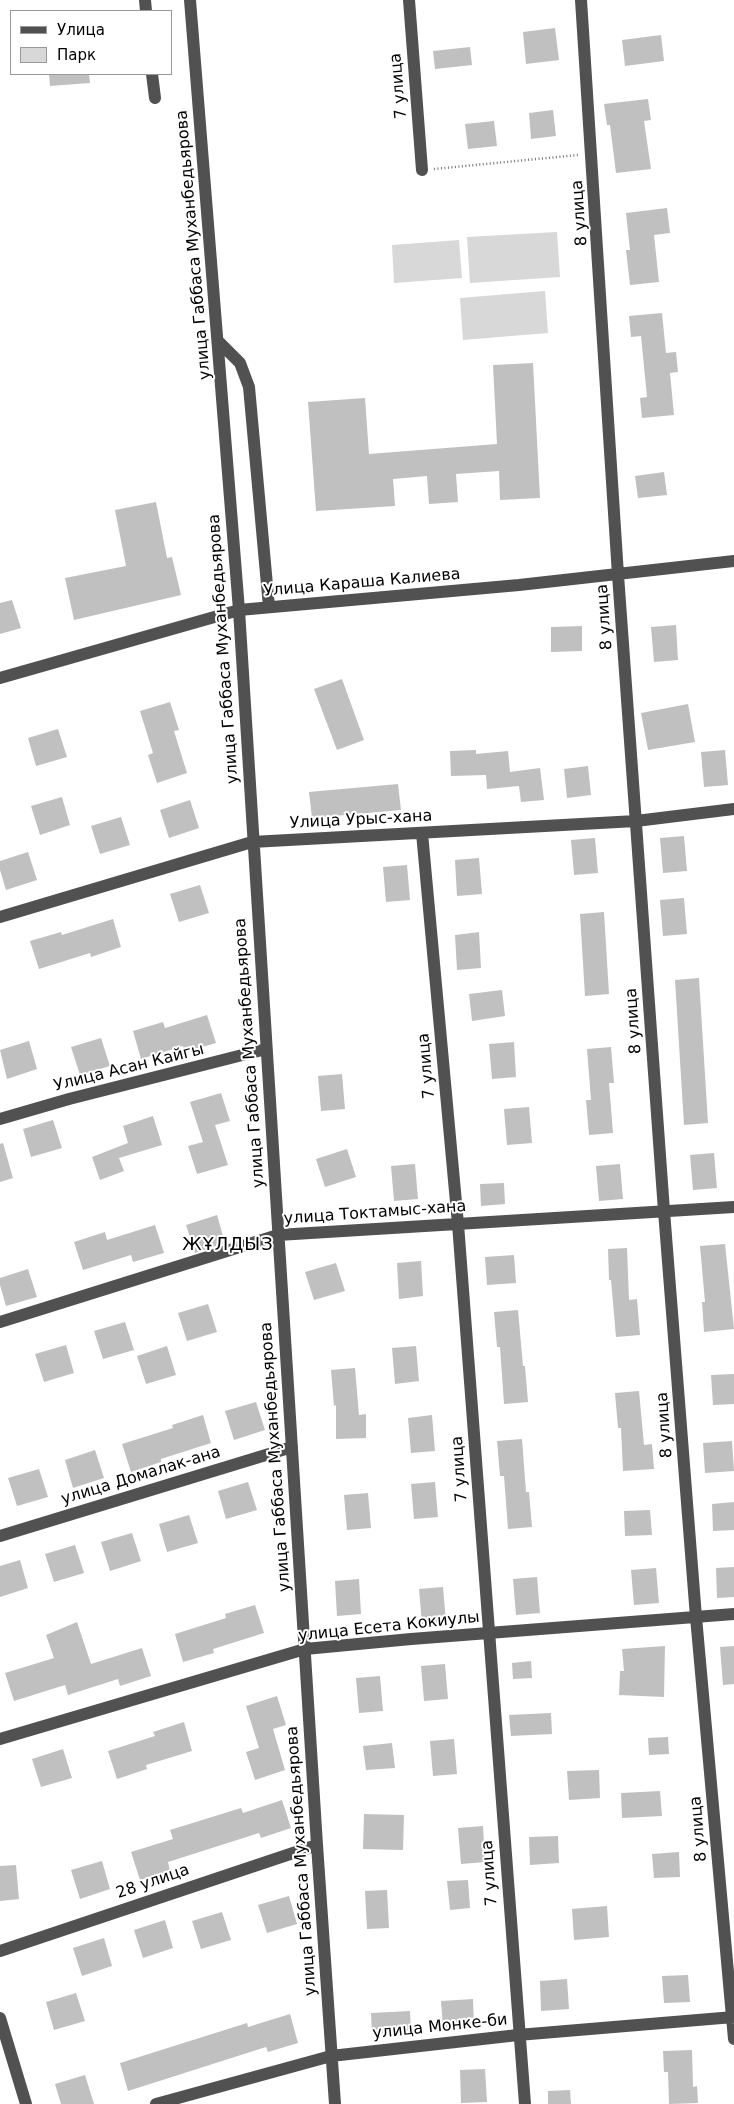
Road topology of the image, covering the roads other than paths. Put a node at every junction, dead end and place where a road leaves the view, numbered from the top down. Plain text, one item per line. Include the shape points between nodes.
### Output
1 (190, 0) edge
2 (409, 0) edge
3 (581, 0) edge
4 (152, 75) edge
5 (155, 98) dead end
6 (422, 170) road end
7 (218, 341) junction
8 (734, 561) edge
9 (618, 575) junction
10 (269, 607) junction
11 (239, 610) junction
12 (0, 678) edge
13 (734, 809) edge
14 (636, 821) junction
15 (422, 833) junction
16 (252, 842) junction
17 (0, 917) edge
18 (266, 1049) junction
19 (0, 1120) edge
20 (734, 1207) edge
21 (664, 1211) junction
22 (458, 1224) junction
23 (278, 1235) junction
24 (0, 1322) edge
25 (292, 1447) junction
26 (0, 1536) edge
27 (734, 1614) edge
28 (696, 1617) junction
29 (489, 1633) junction
30 (304, 1649) junction
31 (0, 1739) edge
32 (317, 1845) junction
33 (0, 1951) edge
34 (733, 2017) edge
35 (0, 2018) edge
36 (518, 2034) junction
37 (734, 2039) edge
38 (331, 2056) junction
39 (26, 2104) edge
40 (156, 2104) edge
41 (335, 2104) edge
42 (524, 2104) edge

1 - 7 street, улица Габбаса Муханбедьярова
2 - 6 street, 7 улица
3 - 9 street, 8 улица
4 - 5 street
7 - 10 street via 240,363 249,387
7 - 11 street, улица Габбаса Муханбедьярова
8 - 9 street, Улица Караша Калиева
9 - 10 street, Улица Караша Калиева
9 - 14 street, 8 улица
10 - 11 street, Улица Караша Калиева
11 - 12 street, Улица Караша Калиева
11 - 16 street, улица Габбаса Муханбедьярова
13 - 14 street, Улица Урыс-хана
14 - 15 street, Улица Урыс-хана
14 - 21 street, 8 улица
15 - 16 street, Улица Урыс-хана
15 - 22 street, 7 улица
16 - 17 street, Улица Урыс-хана
16 - 18 street, улица Габбаса Муханбедьярова
18 - 19 street, Улица Асан Кайгы
18 - 23 street, улица Габбаса Муханбедьярова
20 - 21 street, улица Токтамыс-хана
21 - 22 street, улица Токтамыс-хана
21 - 28 street, 8 улица
22 - 23 street, улица Токтамыс-хана
22 - 29 street, 7 улица
23 - 24 street, улица Токтамыс-хана
23 - 25 street, улица Габбаса Муханбедьярова
25 - 26 street, улица Домалак-ана
25 - 30 street, улица Габбаса Муханбедьярова
27 - 28 street, улица Есета Кокиулы
28 - 29 street, улица Есета Кокиулы
28 - 34 street, 8 улица
29 - 30 street, улица Есета Кокиулы
29 - 36 street, 7 улица
30 - 31 street, улица Есета Кокиулы
30 - 32 street, улица Габбаса Муханбедьярова
32 - 33 street, 28 улица
32 - 38 street, улица Габбаса Муханбедьярова
34 - 36 street, улица Монке-би
34 - 37 street, 8 улица
35 - 39 street
36 - 38 street, улица Монке-би
36 - 42 street, 7 улица
38 - 40 street, улица Монке-би
38 - 41 street, улица Габбаса Муханбедьярова

